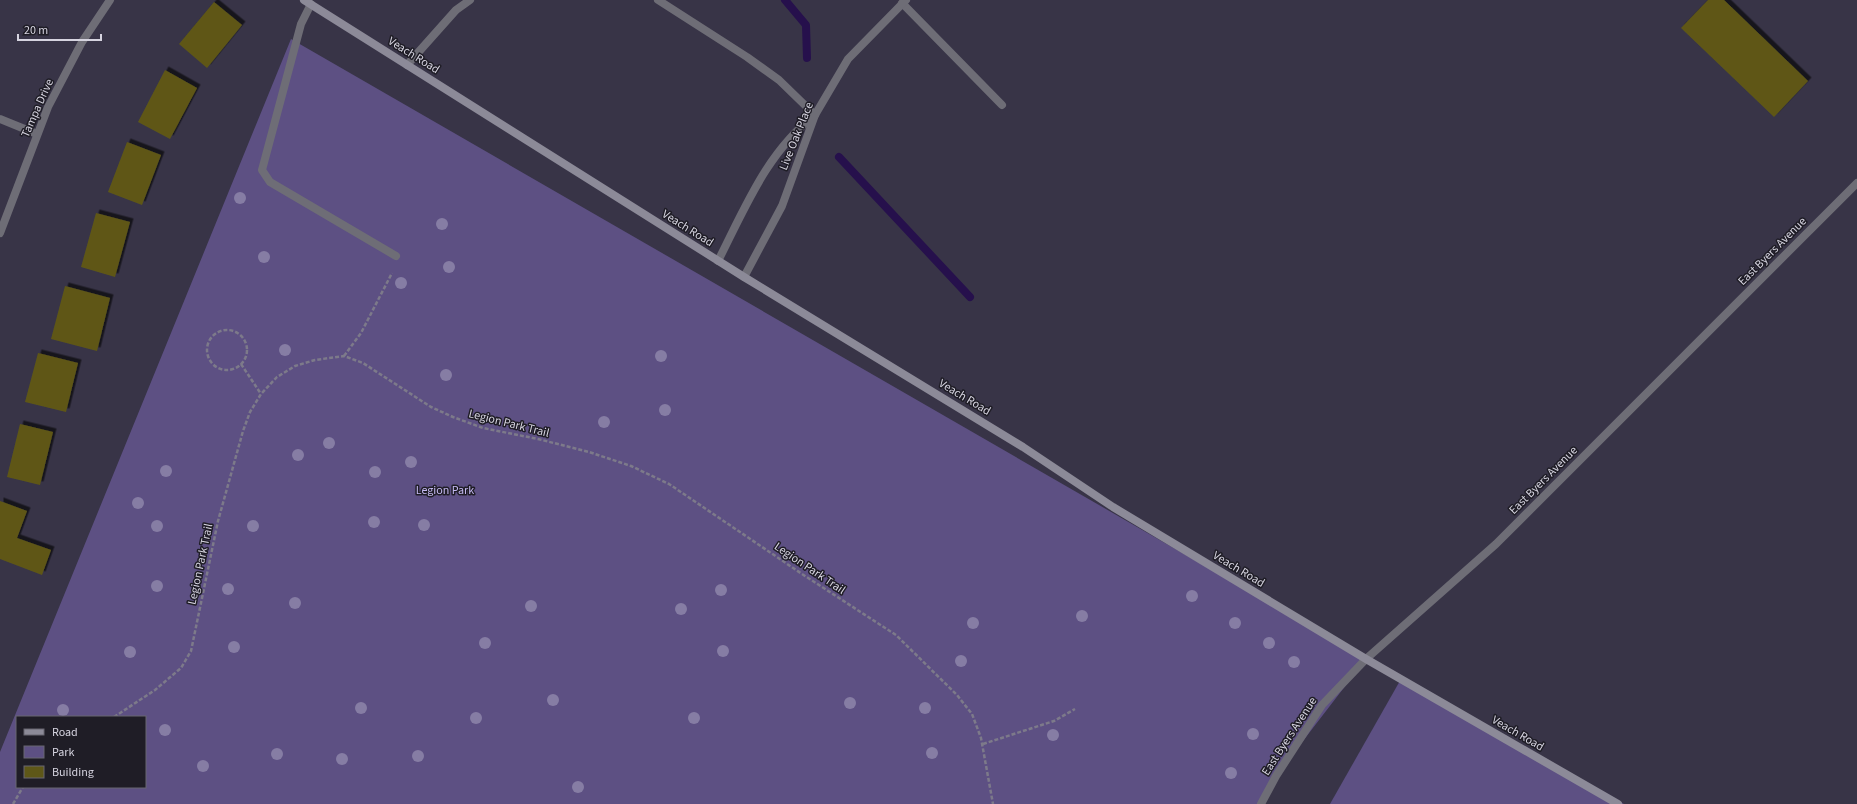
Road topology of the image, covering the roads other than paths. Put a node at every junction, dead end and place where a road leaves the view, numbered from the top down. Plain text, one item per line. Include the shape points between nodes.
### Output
1 (110, 0) edge
2 (470, 0) edge
3 (658, 0) edge
4 (308, 2) edge
5 (904, 2) edge
6 (407, 64) junction
7 (1002, 105) dead end
8 (815, 115) junction
9 (0, 119) edge
10 (38, 134) junction
11 (1857, 183) edge
12 (0, 233) edge
13 (396, 256) road end
14 (718, 261) junction
15 (744, 277) junction
16 (1366, 659) junction
17 (1261, 804) edge
18 (1618, 804) edge

1 - 10 street, Tampa Drive via 82,42 48,107
2 - 6 street via 451,15
3 - 8 street via 779,80
4 - 6 street, Veach Road
4 - 13 street via 262,170 270,182
5 - 7 street
5 - 8 street, Live Oak Place via 848,59
6 - 14 street, Veach Road
8 - 14 street via 798,128 774,156 755,187
8 - 15 street, Live Oak Place via 782,206
9 - 10 street
10 - 12 street, Tampa Drive
11 - 16 street, East Byers Avenue via 1496,544
14 - 15 street, Veach Road
15 - 16 street, Veach Road via 1023,446 1112,508
16 - 17 street, East Byers Avenue via 1322,705
16 - 18 street, Veach Road

